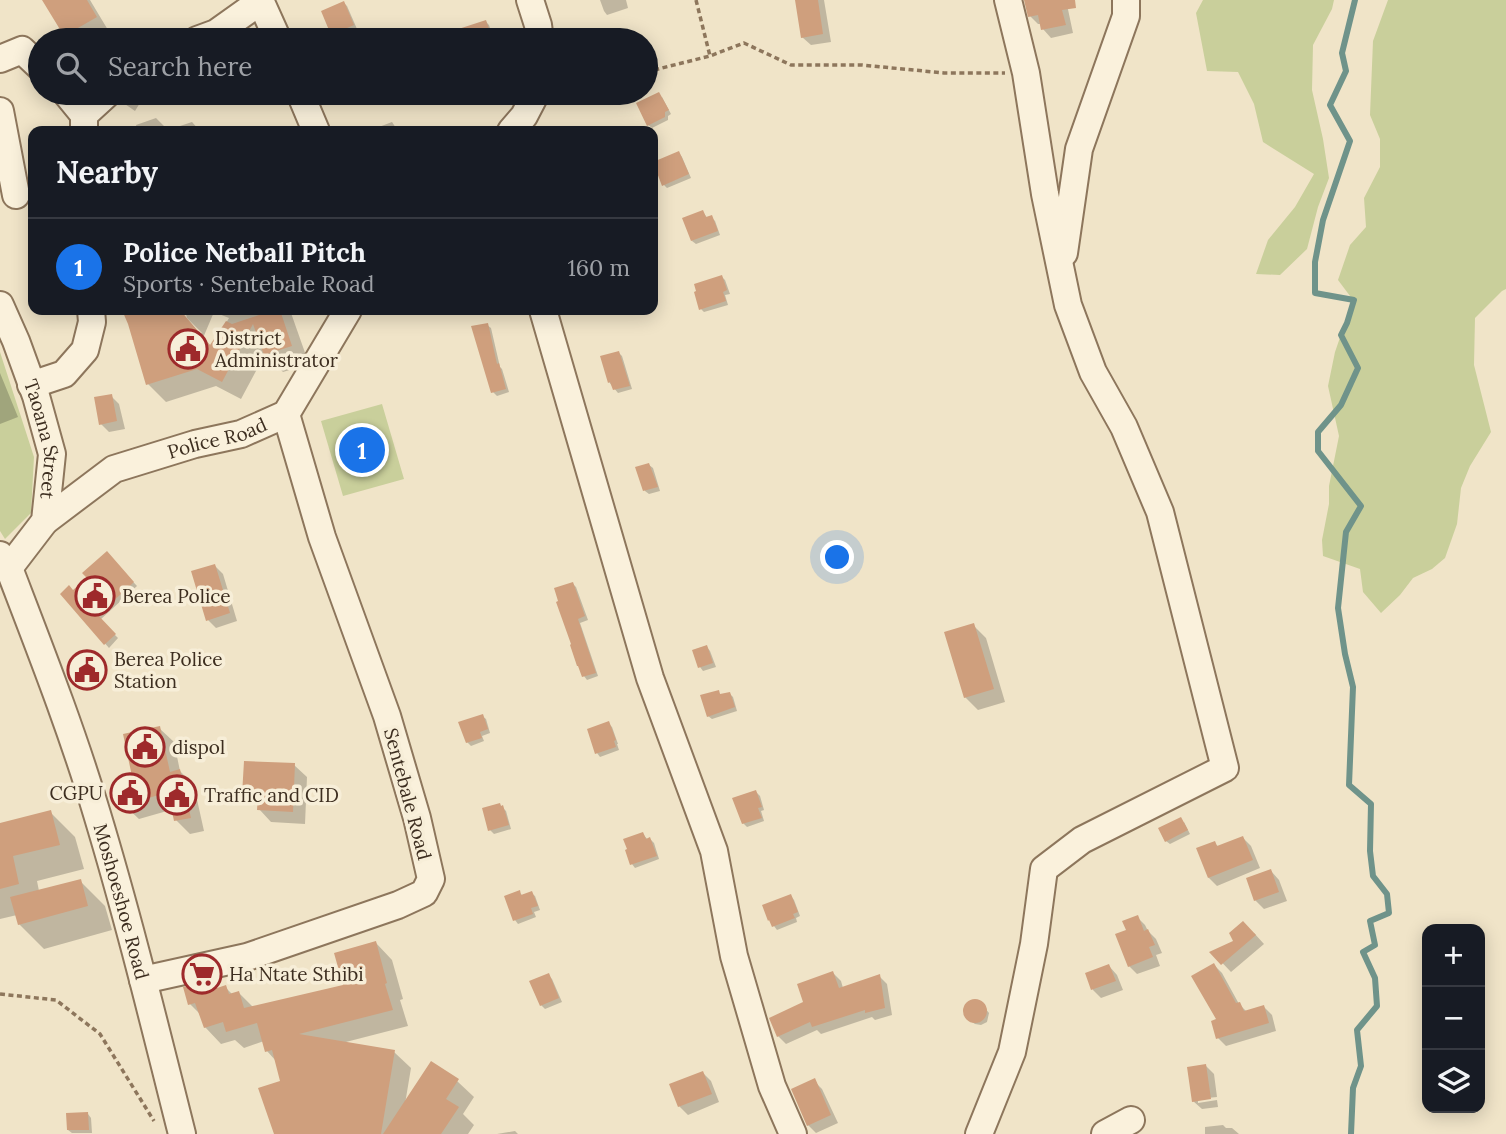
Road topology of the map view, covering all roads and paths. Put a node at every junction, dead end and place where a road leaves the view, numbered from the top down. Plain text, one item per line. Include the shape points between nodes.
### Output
1 (530, 0) edge
2 (696, 0) edge
3 (1008, 0) edge
4 (1126, 0) edge
5 (261, 1) edge
6 (223, 28) edge
7 (273, 28) edge
8 (538, 28) edge
9 (28, 56) edge
10 (710, 56) junction
11 (0, 59) edge
12 (658, 69) edge
13 (1026, 73) junction
14 (73, 105) edge
15 (98, 105) edge
16 (305, 105) edge
17 (530, 105) edge
18 (0, 111) edge
19 (84, 123) edge
20 (314, 126) edge
21 (515, 126) edge
22 (16, 196) edge
23 (1061, 272) junction
24 (0, 306) edge
25 (91, 315) edge
26 (345, 315) edge
27 (544, 315) edge
28 (32, 385) junction
29 (286, 414) junction
30 (45, 522) junction
31 (5, 561) edge
32 (142, 980) junction
33 (0, 994) edge
34 (1131, 1120) dead end
35 (156, 1124) dead end
36 (182, 1134) edge
37 (793, 1134) edge
38 (979, 1134) edge
39 (1105, 1134) edge

1 - 8 street
2 - 10 path
3 - 13 street
4 - 23 street via 1126,16 1079,149
5 - 6 street
5 - 7 street
9 - 11 street via 22,50
10 - 12 path
10 - 13 path via 744,43 791,65
13 - 23 street
14 - 19 street
15 - 19 street
16 - 20 street
17 - 21 street
18 - 22 street
23 - 38 street via 1093,372 1124,427 1160,512 1225,768 1082,840 1044,869 1012,1052
24 - 28 street, Taoana Street
25 - 28 street via 85,349 64,374
26 - 29 street, Police Road
27 - 37 street via 650,678 715,852 734,956 772,1086
28 - 30 street, Taoana Street via 52,454
29 - 30 street, Police Road via 241,434 114,469
29 - 32 street, Sentebale Road via 321,537 387,716 431,878 424,893 398,905 247,957
30 - 31 street, Taoana Street
31 - 32 street, Moshoeshoe Road via 59,697 97,812
32 - 36 street, Moshoeshoe Road
33 - 35 path via 56,1000 100,1034
34 - 39 street

